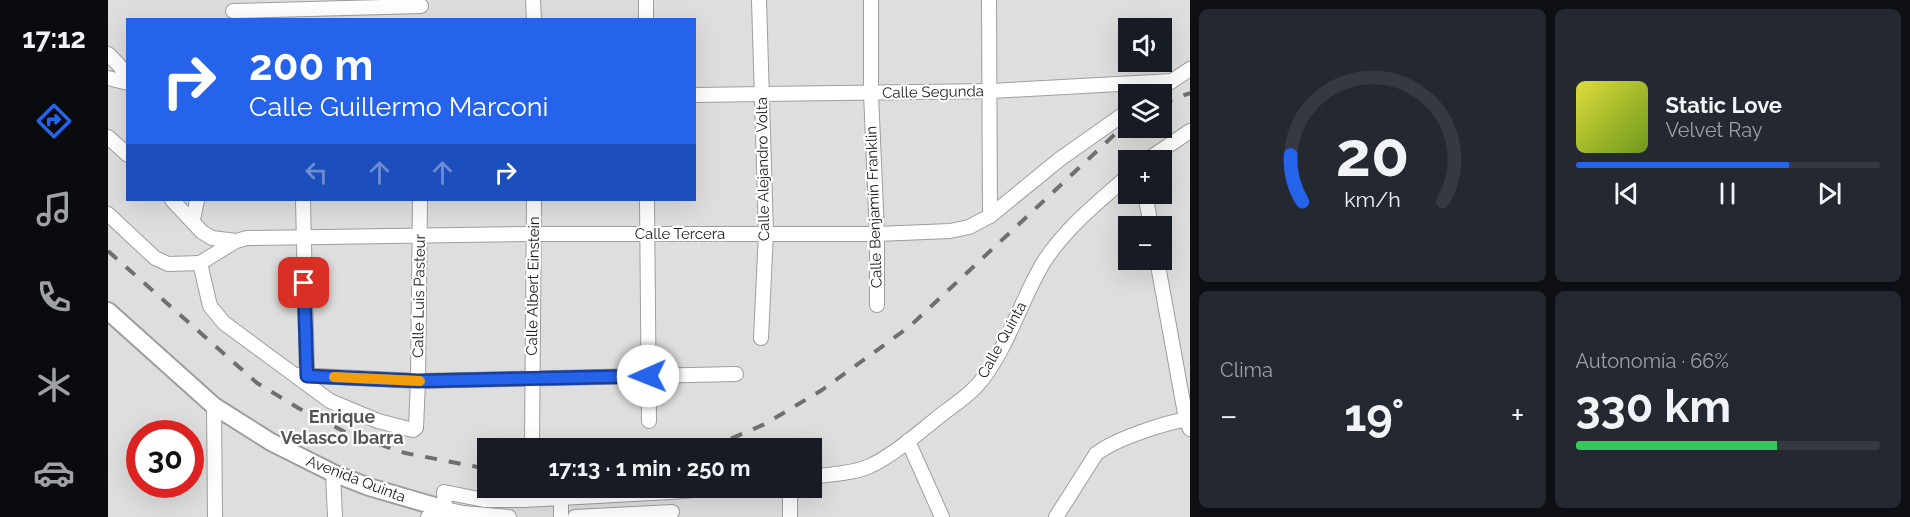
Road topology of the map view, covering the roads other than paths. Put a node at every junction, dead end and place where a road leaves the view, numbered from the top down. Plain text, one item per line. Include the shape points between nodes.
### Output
1 (533, 0) edge
2 (646, 0) edge
3 (759, 0) edge
4 (871, 0) edge
5 (989, 0) edge
6 (420, 8) edge
7 (233, 10) edge
8 (534, 18) edge
9 (646, 18) edge
10 (108, 54) edge
11 (1190, 69) edge
12 (126, 74) edge
13 (108, 78) edge
14 (1172, 81) junction
15 (126, 82) edge
16 (1167, 84) edge
17 (991, 91) junction
18 (871, 93) junction
19 (762, 94) junction
20 (696, 95) edge
21 (1118, 118) edge
22 (1190, 131) edge
23 (108, 137) edge
24 (1162, 150) edge
25 (126, 152) edge
26 (1118, 185) edge
27 (173, 201) edge
28 (197, 201) edge
29 (303, 201) edge
30 (420, 201) edge
31 (534, 201) edge
32 (646, 201) edge
33 (108, 214) edge
34 (990, 216) junction
35 (193, 220) junction
36 (766, 233) junction
37 (534, 234) junction
38 (647, 234) junction
39 (877, 234) junction
40 (303, 237) junction
41 (420, 237) junction
42 (236, 241) junction
43 (200, 262) junction
44 (1159, 270) edge
45 (877, 305) dead end
46 (108, 311) edge
47 (761, 338) dead end
48 (736, 374) dead end
49 (301, 375) junction
50 (648, 376) junction
51 (531, 379) junction
52 (418, 381) junction
53 (214, 406) junction
54 (649, 421) dead end
55 (1189, 423) edge
56 (532, 438) edge
57 (908, 441) junction
58 (333, 473) junction
59 (822, 475) edge
60 (561, 498) joint
61 (671, 498) edge
62 (790, 498) edge
63 (445, 506) edge
64 (672, 515) edge
65 (215, 517) edge
66 (335, 517) edge
67 (428, 517) edge
68 (509, 517) edge
69 (561, 517) edge
70 (575, 517) edge
71 (790, 517) edge
72 (942, 517) edge
73 (1056, 517) edge

1 - 8 street
2 - 9 street
3 - 19 street, Calle Alejandro Volta
4 - 18 street, Calle Benjamín Franklin
5 - 17 street
6 - 7 street
10 - 12 street
11 - 14 street
13 - 15 street
14 - 16 street
14 - 17 street, Calle Segunda
17 - 18 street, Calle Segunda
17 - 34 street
18 - 19 street, Calle Segunda
18 - 39 street, Calle Benjamín Franklin
19 - 20 street, Calle Segunda
19 - 36 street, Calle Alejandro Volta
21 - 34 street, Calle Tercera
22 - 24 street
23 - 25 street
26 - 57 street, Calle Quinta via 1072,226 1046,259 984,377
27 - 35 street
28 - 35 street
29 - 40 street
30 - 41 street, Calle Luis Pasteur
31 - 37 street, Calle Albert Einstein
32 - 38 street
33 - 43 street via 156,258 168,264
34 - 39 street, Calle Tercera via 950,231
35 - 42 street via 212,238
36 - 38 street, Calle Tercera
36 - 39 street, Calle Tercera
36 - 47 street, Calle Alejandro Volta
37 - 38 street, Calle Tercera
37 - 41 street, Calle Tercera
37 - 51 street, Calle Albert Einstein
38 - 50 street
39 - 45 street, Calle Benjamín Franklin
40 - 41 street, Calle Tercera
40 - 42 street, Calle Tercera
40 - 49 street
41 - 52 street, Calle Luis Pasteur
42 - 43 street, Calle Tercera
43 - 49 street via 210,306 224,323
44 - 55 street
46 - 53 street, Avenida Quinta
48 - 50 street
49 - 52 street
49 - 52 street, Calle Luis Pasteur via 330,401 407,430 416,428
50 - 51 street
50 - 54 street
51 - 52 street
51 - 56 street, Calle Albert Einstein
53 - 58 street, Avenida Quinta via 271,442
53 - 65 street
55 - 73 street via 1149,430 1105,447 1096,454
57 - 59 street, Calle Quinta via 861,469
57 - 72 street
58 - 63 street, Avenida Quinta via 396,496
58 - 66 street
60 - 63 street, Avenida Quinta via 484,500
60 - 69 street
61 - 64 street
62 - 71 street
63 - 67 street
63 - 68 street, Avenida Quinta via 463,513
64 - 70 street

